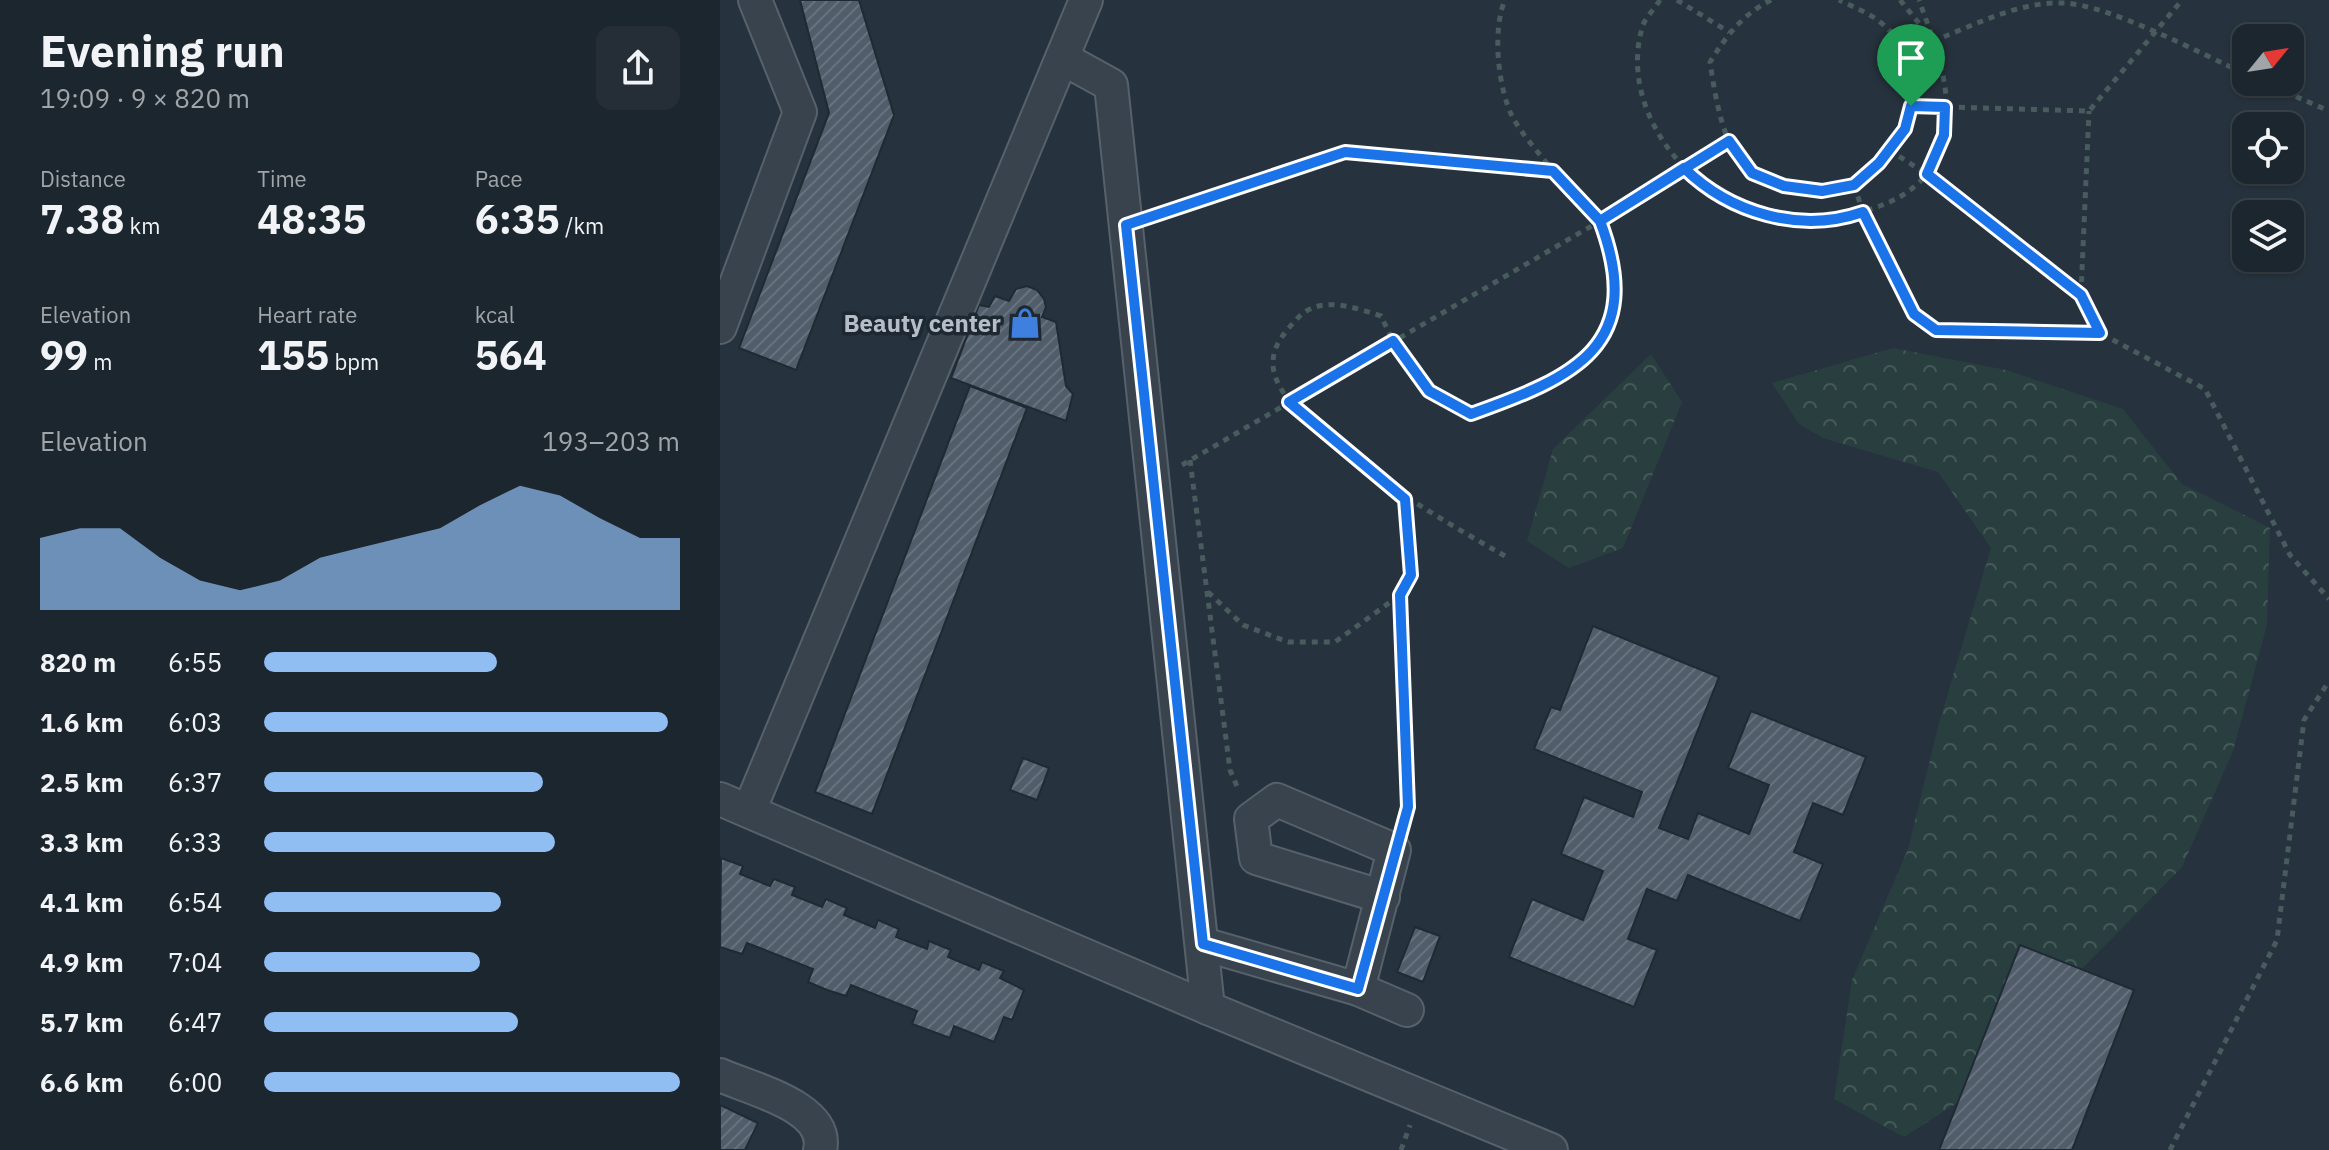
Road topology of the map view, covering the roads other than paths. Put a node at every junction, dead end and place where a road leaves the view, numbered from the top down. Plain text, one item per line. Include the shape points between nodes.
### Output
1 (755, 0) edge
2 (1086, 0) edge
3 (1062, 58) junction
4 (720, 327) edge
5 (734, 805) edge
6 (1383, 897) junction
7 (1203, 944) junction
8 (1358, 989) junction
9 (1208, 1008) junction
10 (1407, 1010) dead end
11 (720, 1075) edge
12 (820, 1150) edge
13 (1551, 1150) edge

1 - 4 lane via 800,112
2 - 3 lane
3 - 5 lane
3 - 7 lane via 1111,85
5 - 9 lane
6 - 6 lane via 1256,858 1251,819 1277,800 1394,850
6 - 8 lane
7 - 8 lane
7 - 9 lane
8 - 10 lane
9 - 13 lane
11 - 12 lane via 808,1113 820,1130

